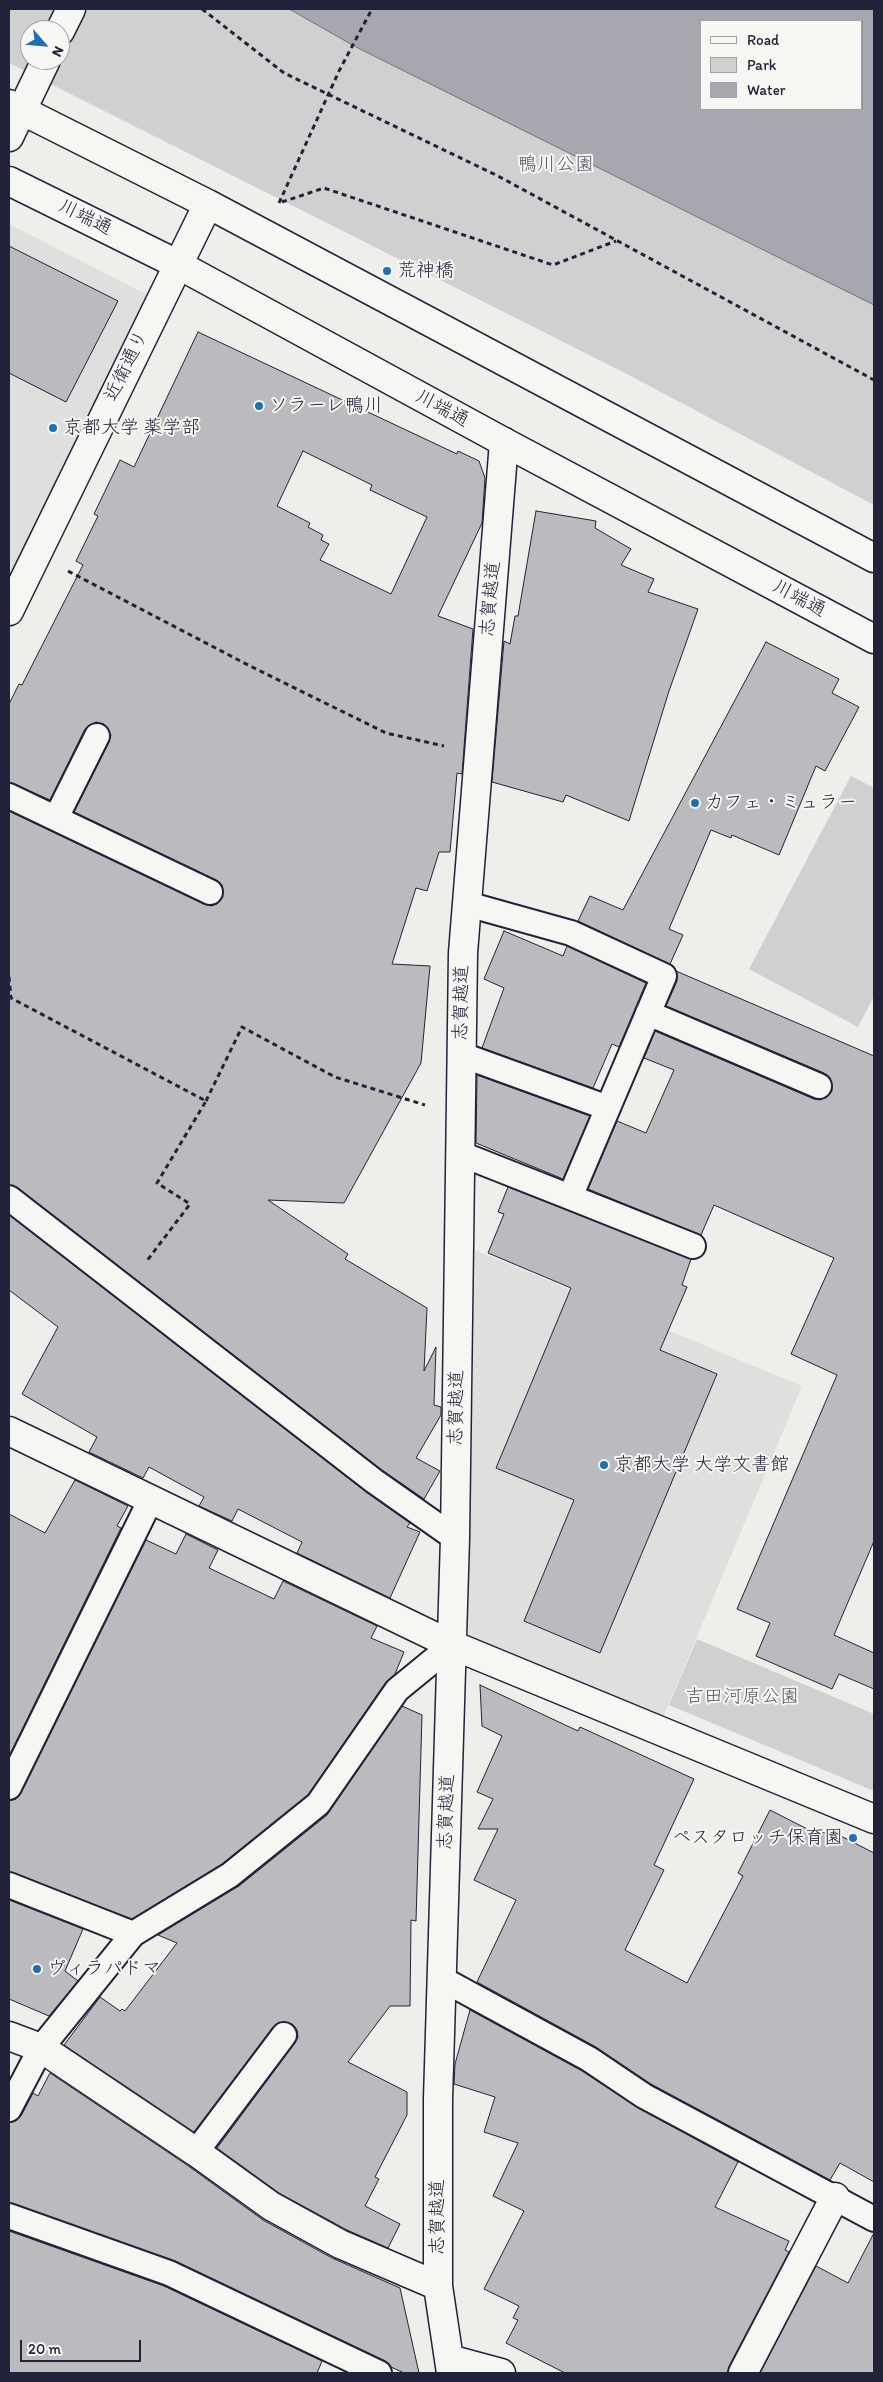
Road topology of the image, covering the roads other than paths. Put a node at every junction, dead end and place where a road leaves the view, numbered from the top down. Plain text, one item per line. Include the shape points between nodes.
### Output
1 (40, 70) edge
2 (15, 107) edge
3 (9, 137) edge
4 (9, 181) edge
5 (208, 204) junction
6 (177, 264) junction
7 (504, 442) junction
8 (874, 558) edge
9 (9, 610) edge
10 (874, 639) edge
11 (97, 736) dead end
12 (9, 796) edge
13 (56, 818) junction
14 (210, 892) dead end
15 (467, 904) junction
16 (648, 1013) junction
17 (462, 1055) junction
18 (819, 1086) dead end
19 (608, 1108) junction
20 (461, 1154) junction
21 (570, 1197) junction
22 (9, 1198) edge
23 (692, 1246) dead end
24 (9, 1431) edge
25 (151, 1500) junction
26 (455, 1538) junction
27 (452, 1645) junction
28 (9, 1787) edge
29 (874, 1819) edge
30 (9, 1885) edge
31 (133, 1934) junction
32 (442, 1979) junction
33 (284, 2035) dead end
34 (9, 2036) edge
35 (41, 2048) junction
36 (9, 2110) edge
37 (196, 2152) junction
38 (835, 2198) junction
39 (9, 2216) edge
40 (874, 2219) edge
41 (438, 2286) junction
42 (450, 2366) edge
43 (380, 2373) edge
44 (501, 2373) edge
45 (742, 2373) edge

1 - 2 street
2 - 3 street
2 - 5 street
4 - 6 street, 川端通
5 - 6 street, 近衛通り
5 - 8 street
6 - 7 street, 川端通
6 - 9 street, 近衛通り
7 - 10 street, 川端通
7 - 15 street, 志賀越道
11 - 13 lane
12 - 13 lane
13 - 14 lane
15 - 16 lane via 571,933 664,976
15 - 17 street, 志賀越道
16 - 18 lane
16 - 19 lane
17 - 19 lane
17 - 20 street, 志賀越道
19 - 21 lane
20 - 21 lane
20 - 26 street, 志賀越道
21 - 23 lane
22 - 26 lane via 374,1481
24 - 25 street
25 - 27 street
25 - 28 lane
26 - 27 street, 志賀越道
27 - 29 street
27 - 31 lane via 397,1690 318,1804 230,1875
27 - 32 street, 志賀越道
30 - 31 lane
31 - 35 lane
32 - 38 lane via 589,2059 644,2096
32 - 41 street, 志賀越道
33 - 37 lane
34 - 35 street
35 - 36 lane
35 - 37 street
37 - 41 street via 271,2206 340,2244
38 - 40 lane
38 - 45 street
39 - 43 lane via 168,2273
41 - 42 street, 志賀越道
42 - 44 street

